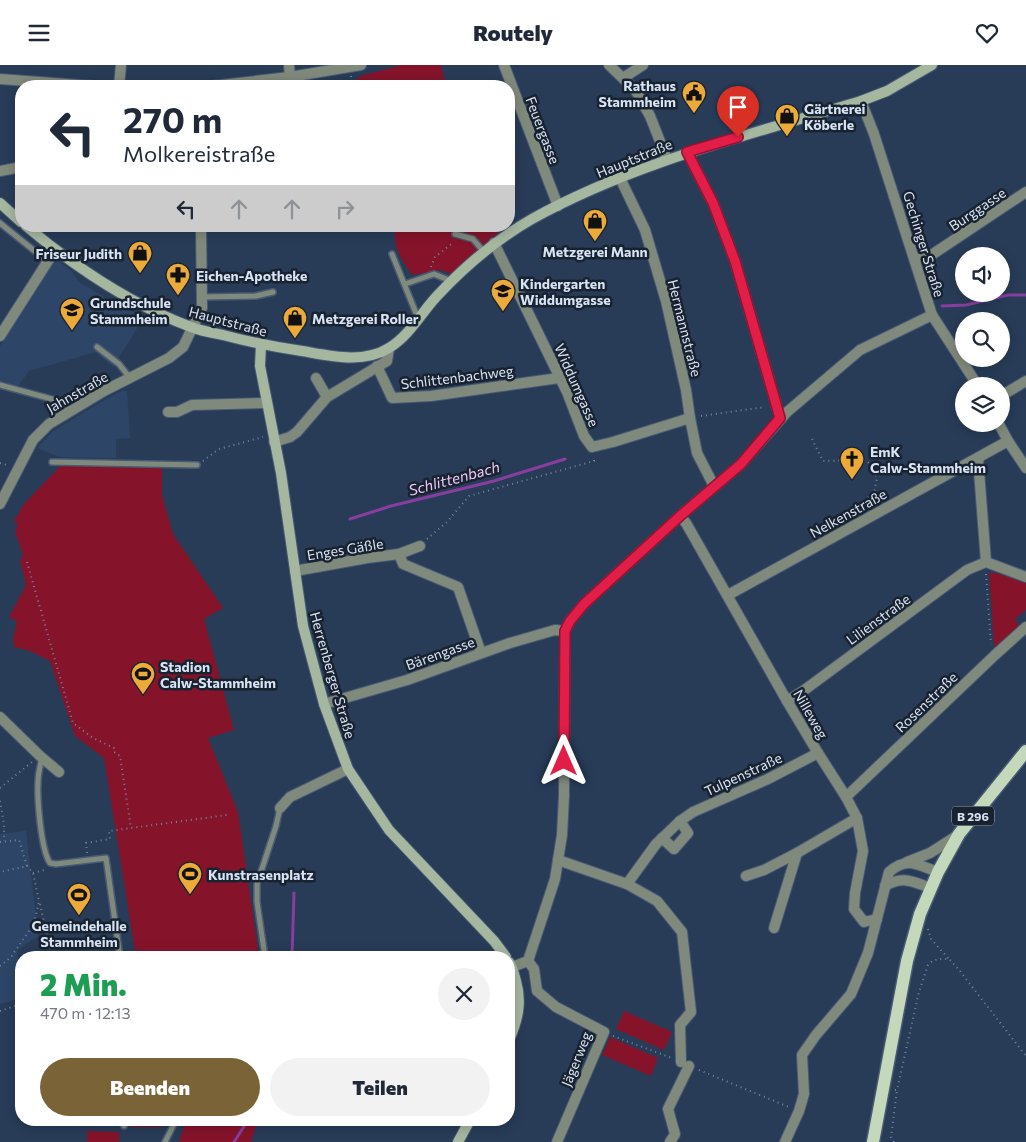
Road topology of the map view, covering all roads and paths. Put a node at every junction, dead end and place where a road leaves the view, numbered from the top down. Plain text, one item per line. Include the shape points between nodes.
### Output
1 (121, 65) edge
2 (289, 65) edge
3 (361, 65) edge
4 (504, 65) edge
5 (610, 65) edge
6 (643, 65) edge
7 (932, 65) edge
8 (290, 77) junction
9 (623, 78) junction
10 (0, 79) edge
11 (15, 80) edge
12 (120, 80) edge
13 (264, 80) edge
14 (510, 80) edge
15 (515, 94) edge
16 (861, 101) junction
17 (687, 152) junction
18 (667, 159) junction
19 (15, 168) edge
20 (0, 171) edge
21 (620, 177) junction
22 (1026, 193) edge
23 (0, 203) edge
24 (558, 206) junction
25 (15, 217) edge
26 (0, 223) edge
27 (515, 231) edge
28 (33, 232) edge
29 (201, 232) edge
30 (452, 232) edge
31 (513, 232) edge
32 (454, 234) junction
33 (494, 243) junction
34 (54, 250) junction
35 (484, 251) junction
36 (392, 254) dead end
37 (915, 260) junction
38 (47, 261) junction
39 (431, 266) dead end
40 (451, 281) junction
41 (405, 284) junction
42 (273, 292) dead end
43 (202, 297) junction
44 (932, 315) junction
45 (418, 319) junction
46 (193, 328) junction
47 (0, 336) edge
48 (261, 345) junction
49 (97, 347) dead end
50 (389, 348) junction
51 (377, 367) junction
52 (972, 377) edge
53 (130, 378) junction
54 (316, 378) dead end
55 (560, 378) junction
56 (1026, 381) edge
57 (0, 385) edge
58 (1010, 391) edge
59 (327, 397) junction
60 (267, 403) junction
61 (775, 406) junction
62 (71, 410) junction
63 (168, 412) dead end
64 (690, 418) junction
65 (780, 418) junction
66 (1003, 432) edge
67 (273, 438) junction
68 (812, 439) dead end
69 (1008, 441) junction
70 (592, 447) junction
71 (978, 458) junction
72 (52, 462) dead end
73 (198, 465) joint
74 (1026, 469) edge
75 (714, 486) junction
76 (0, 504) edge
77 (875, 513) junction
78 (680, 516) junction
79 (420, 546) joint
80 (398, 554) junction
81 (26, 561) dead end
82 (986, 562) junction
83 (295, 571) junction
84 (1026, 577) edge
85 (728, 595) junction
86 (1026, 627) edge
87 (565, 631) junction
88 (482, 653) junction
89 (994, 655) junction
90 (787, 701) junction
91 (324, 704) junction
92 (0, 717) edge
93 (1026, 751) edge
94 (818, 753) junction
95 (41, 757) junction
96 (348, 769) junction
97 (59, 772) dead end
98 (0, 788) edge
99 (846, 797) junction
100 (0, 801) edge
101 (280, 807) joint
102 (227, 815) dead end
103 (857, 819) junction
104 (680, 821) junction
105 (131, 827) junction
106 (959, 834) junction
107 (662, 838) junction
108 (4, 841) junction
109 (0, 842) edge
110 (87, 853) dead end
111 (797, 853) junction
112 (558, 860) junction
113 (907, 862) junction
114 (27, 866) junction
115 (50, 869) dead end
116 (0, 872) edge
117 (938, 872) junction
118 (33, 873) junction
119 (746, 876) dead end
120 (627, 884) junction
121 (885, 886) junction
122 (931, 888) junction
123 (39, 901) junction
124 (920, 914) junction
125 (877, 919) junction
126 (774, 928) dead end
127 (15, 951) edge
128 (15, 951) edge
129 (51, 951) edge
130 (119, 951) edge
131 (264, 951) edge
132 (502, 951) edge
133 (949, 959) junction
134 (528, 961) junction
135 (515, 963) edge
136 (0, 966) edge
137 (515, 980) edge
138 (15, 1006) edge
139 (0, 1011) edge
140 (515, 1025) edge
141 (604, 1032) junction
142 (1026, 1056) edge
143 (685, 1064) junction
144 (883, 1087) junction
145 (898, 1090) junction
146 (799, 1111) junction
147 (173, 1126) edge
148 (467, 1126) edge
149 (165, 1142) edge
150 (458, 1142) edge
151 (558, 1142) edge
152 (670, 1142) edge
153 (785, 1142) edge
154 (873, 1142) edge
155 (894, 1142) edge

1 - 12 street
2 - 8 street
3 - 8 street
4 - 14 street, Feuergasse
5 - 9 street
6 - 9 street
7 - 16 street, Hauptstraße via 887,91
8 - 13 street
9 - 18 street via 636,91 650,116
10 - 11 street
15 - 24 street, Feuergasse
16 - 17 street, Hauptstraße
16 - 37 street, Gechinger Straße
17 - 18 street, Hauptstraße
17 - 61 street via 713,203 735,261
18 - 21 street, Hauptstraße
19 - 20 street
21 - 24 street, Hauptstraße
21 - 64 street, Hermannstraße via 645,230 658,274
22 - 37 street, Burggasse via 930,256
23 - 25 street
24 - 27 street, Hauptstraße
26 - 38 lane
28 - 34 street, Hauptstraße
29 - 43 street, Jahnstraße
30 - 32 path
31 - 33 street, Hauptstraße
32 - 35 lane via 473,239
32 - 39 path via 455,241 435,257
33 - 35 street, Hauptstraße
33 - 55 street, Widdumgasse
34 - 38 street
34 - 46 street, Hauptstraße via 127,296
35 - 40 street, Hauptstraße
36 - 41 lane
37 - 44 street, Gechinger Straße
38 - 47 street
40 - 41 lane via 434,274
40 - 45 street, Hauptstraße
41 - 45 lane
42 - 43 lane via 256,297
43 - 46 street, Jahnstraße via 202,308
44 - 52 street, Gechinger Straße
44 - 65 street via 860,350
45 - 50 street, Hauptstraße via 403,338
46 - 48 street, Hauptstraße
46 - 53 street, Jahnstraße via 176,353
48 - 50 street, Hauptstraße via 346,358 375,355
48 - 60 street, Herrenberger Straße via 260,366
49 - 53 lane via 119,364
50 - 51 street, Hauptstraße via 387,361
51 - 55 street, Schlittenbachweg via 392,398 431,396
51 - 59 street, Hauptstraße
53 - 62 street, Jahnstraße
54 - 59 street
55 - 70 street, Widdumgasse via 584,436
56 - 58 street
57 - 62 lane via 59,401
59 - 67 street, Hauptstraße via 297,432 290,437
60 - 63 street via 192,405 177,412
60 - 67 street, Herrenberger Straße
61 - 64 path
61 - 65 street
62 - 76 street, Jahnstraße via 33,439
64 - 70 street, Widdumgasse
64 - 75 street, Hermannstraße via 697,453
65 - 75 street via 741,464
66 - 69 street
67 - 73 path via 219,449
67 - 83 street, Herrenberger Straße
68 - 77 path via 823,461 868,462 877,478 874,493 866,499
69 - 71 street, Nelkenstraße
69 - 74 street
70 - 79 path via 594,461 469,496
71 - 77 street, Nelkenstraße
71 - 82 street
72 - 73 lane
75 - 78 street
77 - 85 street, Nelkenstraße
78 - 85 street, Nilleweg
78 - 87 street via 584,604
79 - 80 street, Enges Gäßle
80 - 83 street, Enges Gäßle
80 - 88 street, Enges Gäßle via 403,564 458,587
81 - 105 path via 73,723 114,748 120,756
82 - 84 street
82 - 89 path via 991,650
82 - 90 street, Lilienstraße via 967,570
83 - 91 street, Herrenberger Straße via 303,627
85 - 90 street, Nilleweg
86 - 89 street, Rosenstraße
87 - 88 street, Bärengasse via 555,630
87 - 112 street via 564,796
88 - 91 street, Bärengasse via 407,680
89 - 99 street, Rosenstraße
90 - 94 street, Nilleweg
91 - 96 street, Herrenberger Straße
92 - 95 street
93 - 106 main road, B 296
94 - 99 street, Nilleweg
94 - 104 street, Tulpenstraße via 768,779 693,811
95 - 97 street
95 - 98 path
95 - 130 lane via 38,781 46,858 56,865 106,858
96 - 101 street via 290,797
96 - 132 street, Herrenberger Straße via 389,830
99 - 103 street, Nilleweg
100 - 108 path
101 - 131 lane via 257,883 256,902
102 - 105 path
103 - 111 street
103 - 125 street, Nilleweg via 863,851 854,909 864,922
104 - 107 street, Tulpenstraße
104 - 107 street via 688,833 674,849
105 - 110 path via 109,831 110,839 86,843
106 - 113 street via 930,853
106 - 117 main road, B 296
107 - 120 street, Tulpenstraße
108 - 109 path
108 - 114 path via 19,840
111 - 119 street
111 - 126 street
112 - 120 street
112 - 134 street
113 - 117 street
113 - 121 street via 889,873
114 - 116 path
114 - 118 path
115 - 118 path
117 - 122 main road, B 296
118 - 123 path
120 - 143 street via 657,901 682,932 691,1012 680,1025
121 - 122 street via 905,879
121 - 125 street
122 - 124 main road, B 296
123 - 128 path via 34,924
123 - 129 path
124 - 133 path via 931,939
124 - 144 main road, B 296 via 907,961
125 - 146 street via 868,953 851,994 802,1055 804,1094
127 - 136 path
133 - 142 path
133 - 145 path via 934,960 928,965
134 - 135 street
134 - 141 street, Jägerweg via 534,969 538,991 556,1007
137 - 140 street via 519,992
138 - 139 path
141 - 143 path
141 - 151 street, Jägerweg
143 - 146 path
143 - 152 street via 668,1109 675,1134
144 - 145 path
144 - 154 main road, B 296
145 - 155 path via 891,1137
146 - 153 street
147 - 149 lane
148 - 150 street

